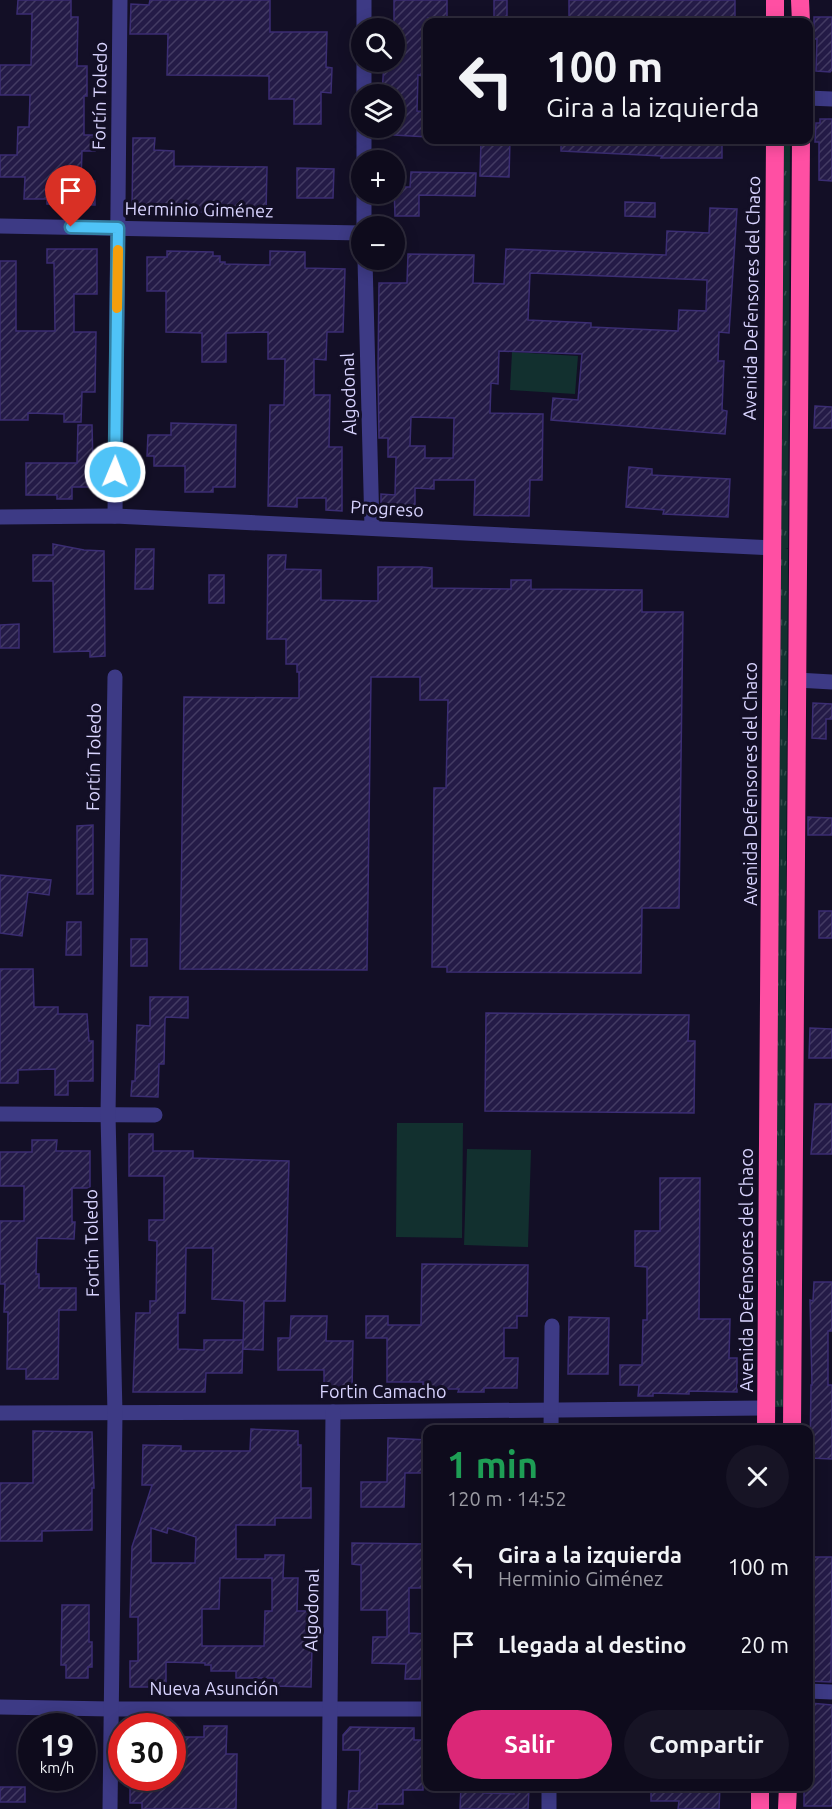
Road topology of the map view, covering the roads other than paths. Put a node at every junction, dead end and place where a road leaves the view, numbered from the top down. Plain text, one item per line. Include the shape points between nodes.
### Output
1 (120, 0) edge
2 (364, 0) edge
3 (775, 0) edge
4 (800, 0) edge
5 (364, 18) edge
6 (775, 18) edge
7 (801, 18) edge
8 (813, 98) edge
9 (832, 99) edge
10 (775, 144) edge
11 (801, 144) edge
12 (0, 226) edge
13 (118, 228) junction
14 (351, 233) edge
15 (365, 270) edge
16 (114, 516) junction
17 (0, 518) edge
18 (372, 528) junction
19 (772, 548) junction
20 (115, 677) dead end
21 (796, 680) junction
22 (832, 682) edge
23 (0, 1114) edge
24 (155, 1114) dead end
25 (108, 1115) junction
26 (552, 1326) dead end
27 (767, 1408) junction
28 (551, 1411) junction
29 (333, 1412) junction
30 (0, 1413) edge
31 (115, 1413) junction
32 (551, 1425) edge
33 (766, 1425) edge
34 (792, 1425) edge
35 (813, 1691) edge
36 (832, 1692) edge
37 (0, 1707) edge
38 (111, 1709) junction
39 (330, 1709) junction
40 (423, 1710) edge
41 (549, 1791) edge
42 (760, 1791) edge
43 (779, 1791) edge
44 (788, 1791) edge
45 (110, 1809) edge
46 (329, 1809) edge
47 (549, 1809) edge
48 (760, 1809) edge
49 (779, 1809) edge
50 (787, 1809) edge

1 - 13 street, Fortín Toledo
2 - 5 street
3 - 6 highway
4 - 7 highway
8 - 9 street
10 - 19 highway, Avenida Defensores del Chaco
11 - 21 highway
12 - 13 street, Herminio Giménez
13 - 14 street, Herminio Giménez
13 - 16 street, Fortín Toledo
15 - 18 street, Algodonal
16 - 17 street, Progreso
16 - 18 street, Progreso
18 - 19 street, Progreso
19 - 27 highway, Avenida Defensores del Chaco
20 - 25 street, Fortín Toledo
21 - 22 street
21 - 34 highway
23 - 25 street
24 - 25 street
25 - 31 street, Fortín Toledo
26 - 28 street
27 - 28 street, Fortin Camacho
27 - 33 highway, Avenida Defensores del Chaco
28 - 29 street, Fortin Camacho
28 - 32 street
29 - 31 street, Fortin Camacho
29 - 39 street, Algodonal
30 - 31 street, Fortin Camacho
31 - 38 street, Fortín Toledo
35 - 36 street
37 - 38 street, Nueva Asunción
38 - 39 street, Nueva Asunción
38 - 45 street, Fortín Toledo
39 - 40 street, Nueva Asunción
39 - 46 street, Algodonal
41 - 47 street
42 - 48 highway
43 - 49 highway
44 - 50 highway

